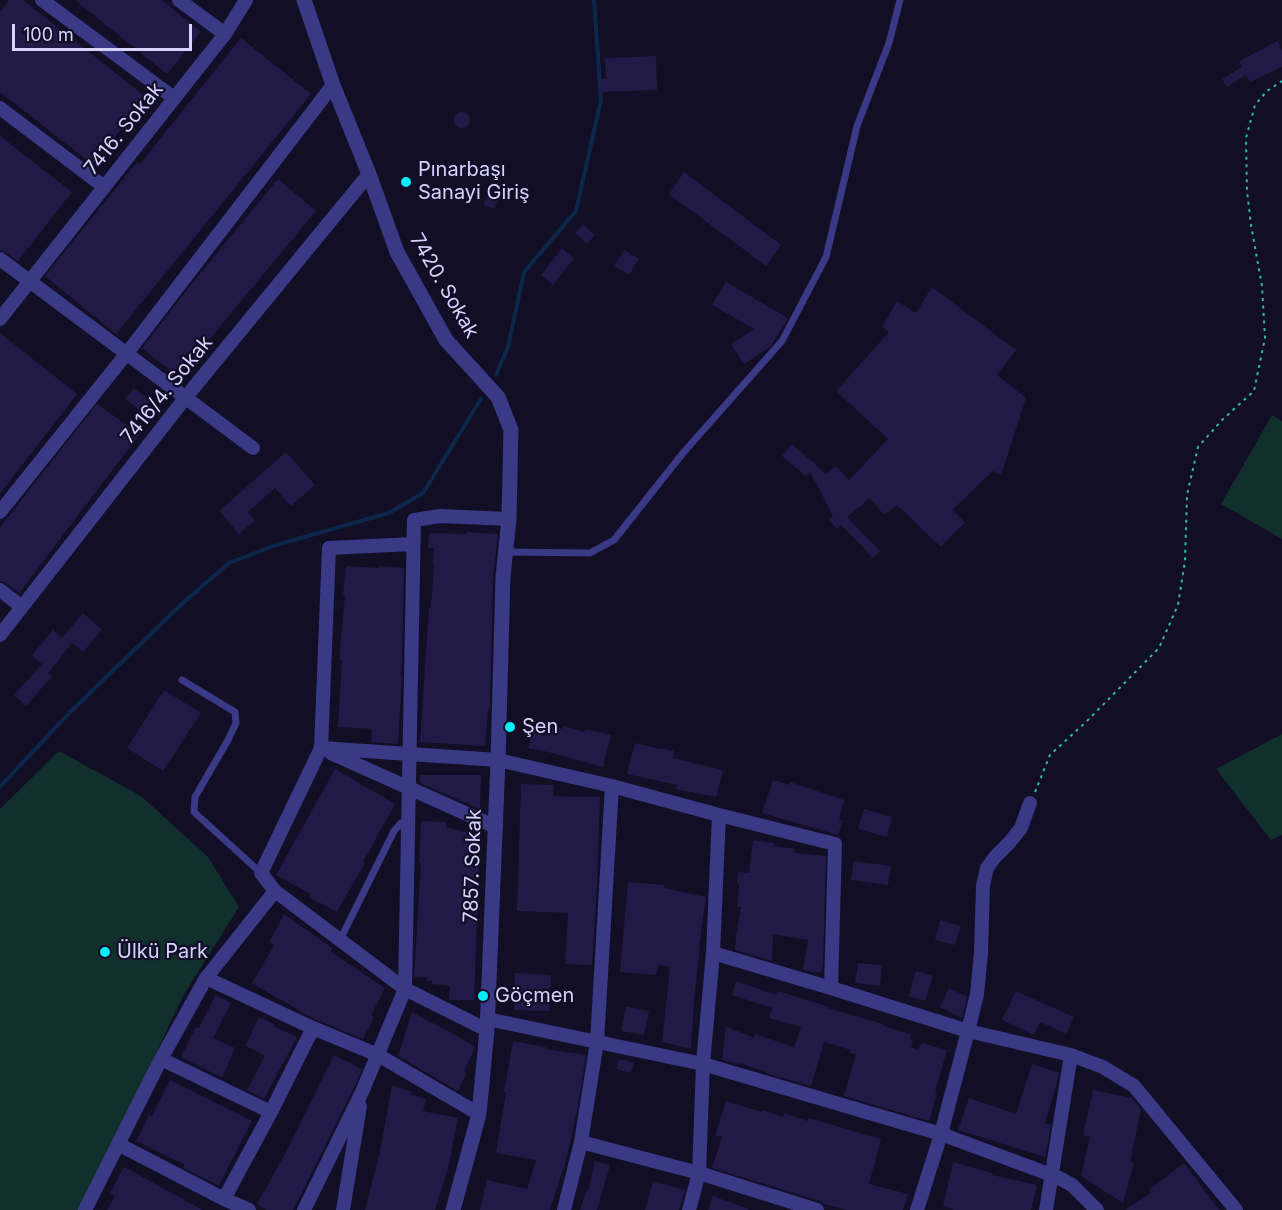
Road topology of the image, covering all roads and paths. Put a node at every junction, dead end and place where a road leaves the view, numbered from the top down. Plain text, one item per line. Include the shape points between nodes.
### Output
1 (42, 0) edge
2 (179, 0) edge
3 (246, 0) edge
4 (304, 0) edge
5 (900, 0) edge
6 (225, 34) junction
7 (1282, 81) edge
8 (333, 85) junction
9 (174, 98) junction
10 (0, 108) edge
11 (369, 174) junction
12 (104, 186) junction
13 (0, 259) edge
14 (30, 281) junction
15 (0, 319) edge
16 (127, 353) junction
17 (186, 397) junction
18 (253, 448) dead end
19 (0, 512) edge
20 (509, 519) junction
21 (413, 544) junction
22 (506, 552) junction
23 (0, 590) edge
24 (22, 607) junction
25 (0, 635) edge
26 (182, 680) dead end
27 (321, 748) junction
28 (408, 753) junction
29 (498, 760) junction
30 (612, 786) junction
31 (409, 788) junction
32 (1030, 803) joint
33 (719, 815) junction
34 (409, 822) junction
35 (496, 827) junction
36 (261, 873) junction
37 (275, 891) junction
38 (340, 940) junction
39 (713, 953) junction
40 (206, 978) junction
41 (831, 988) junction
42 (405, 989) junction
43 (487, 1025) junction
44 (313, 1028) junction
45 (968, 1030) junction
46 (597, 1042) junction
47 (378, 1055) junction
48 (1071, 1055) junction
49 (160, 1059) junction
50 (703, 1064) junction
51 (362, 1092) junction
52 (271, 1112) junction
53 (479, 1114) junction
54 (941, 1134) junction
55 (581, 1142) junction
56 (118, 1143) junction
57 (699, 1173) junction
58 (1052, 1175) junction
59 (224, 1199) junction
60 (85, 1210) edge
61 (249, 1210) edge
62 (304, 1210) edge
63 (343, 1210) edge
64 (453, 1210) edge
65 (564, 1210) edge
66 (689, 1210) edge
67 (817, 1210) edge
68 (917, 1210) edge
69 (1047, 1210) edge
70 (1096, 1210) edge
71 (1236, 1210) edge

1 - 9 street
2 - 6 street
3 - 6 street, 7416. Sokak
4 - 8 street, 7420. Sokak
5 - 22 lane via 889,43 857,126 826,257 782,341 683,453 614,540 591,553
6 - 9 street, 7416. Sokak
7 - 32 path via 1255,105 1246,138 1247,191 1262,285 1264,338 1254,391 1198,447 1187,495 1185,561 1178,605 1159,648 1050,755
8 - 11 street, 7420. Sokak
8 - 16 street
9 - 12 street, 7416. Sokak
10 - 12 street
11 - 17 street, 7416/4. Sokak
11 - 20 street, 7420. Sokak via 397,252 446,340 498,397 511,430
12 - 14 street, 7416. Sokak
13 - 14 street
14 - 15 street, 7416. Sokak
14 - 16 street
16 - 17 street
16 - 19 street
17 - 18 street
17 - 24 street, 7416/4. Sokak
20 - 21 street via 440,516 414,520
20 - 22 street, 7857. Sokak
21 - 27 street via 329,548
21 - 28 street
22 - 29 street, 7857. Sokak
23 - 24 street
24 - 25 street, 7416/4. Sokak
26 - 36 lane via 235,712 236,723 195,797 194,812
27 - 28 street
27 - 31 street
27 - 36 street
28 - 29 street
28 - 31 street
29 - 30 street
29 - 35 street, 7857. Sokak
30 - 33 street
30 - 46 street
31 - 34 street
31 - 35 street
32 - 45 street via 1021,828 987,868 977,994
33 - 39 street
33 - 41 street via 835,844
34 - 38 lane via 401,823 394,831
34 - 42 street
35 - 43 street, 7857. Sokak
36 - 37 street
37 - 38 street
37 - 40 street
38 - 42 street
39 - 41 street
39 - 50 street
40 - 44 street
40 - 49 street
41 - 45 street
42 - 43 street
42 - 47 street
43 - 46 street
43 - 53 street, 7857. Sokak
44 - 47 street
44 - 52 street
45 - 48 street
45 - 54 street
46 - 50 street
46 - 55 street
47 - 51 street
47 - 53 street
48 - 58 street
48 - 71 street via 1103,1067 1134,1086
49 - 52 street
49 - 56 street
50 - 54 street
50 - 57 street
51 - 62 street
51 - 63 street
52 - 59 street
53 - 64 street, 7857. Sokak
54 - 58 street
54 - 68 street
55 - 57 street
55 - 65 street
56 - 59 street
56 - 60 street
57 - 66 street
57 - 67 street
58 - 69 street
58 - 70 street via 1072,1185
59 - 61 street

